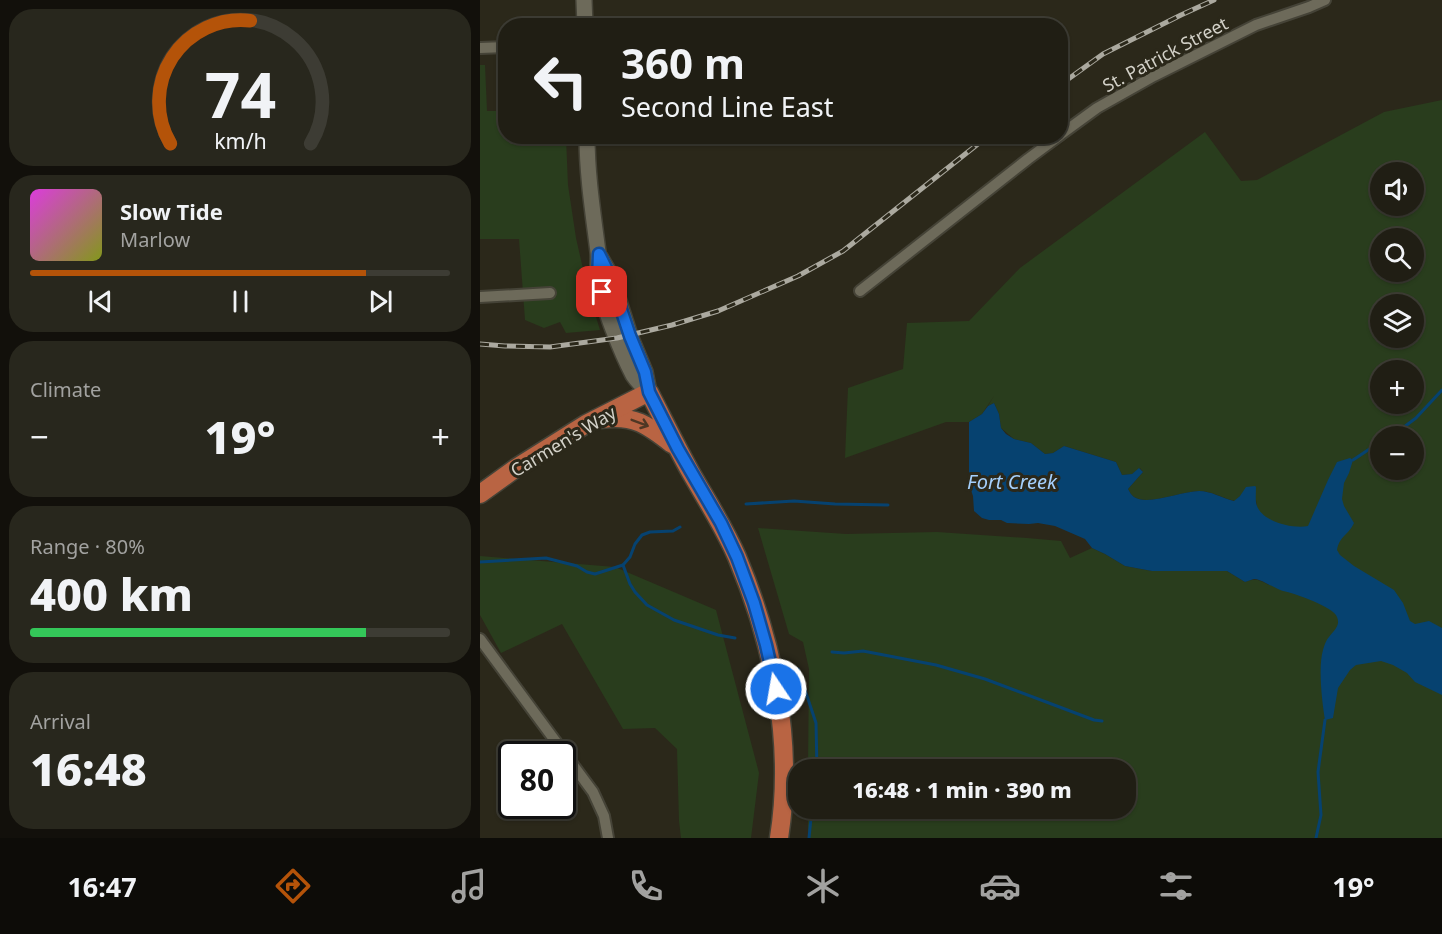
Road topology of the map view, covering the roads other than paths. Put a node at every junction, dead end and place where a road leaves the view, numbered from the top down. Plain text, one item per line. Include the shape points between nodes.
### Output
1 (584, 0) edge
2 (1325, 0) edge
3 (585, 18) edge
4 (498, 47) edge
5 (480, 48) edge
6 (1068, 130) edge
7 (587, 144) edge
8 (1049, 144) edge
9 (860, 291) dead end
10 (550, 293) dead end
11 (480, 297) edge
12 (649, 392) junction
13 (594, 420) junction
14 (678, 449) junction
15 (480, 494) edge
16 (480, 639) edge
17 (608, 838) edge
18 (779, 838) edge

1 - 3 main road
2 - 6 street, St. Patrick Street via 1256,25 1154,76 1097,108
4 - 5 street
7 - 12 main road via 599,254 645,372
8 - 9 street, St. Patrick Street
10 - 11 street
12 - 13 highway, Carmen's Way
12 - 14 highway
13 -> 14 highway via 613,417 638,421
13 - 15 highway, Carmen's Way
14 - 18 highway via 737,557 766,645 783,739
16 - 17 street via 593,792 604,816

